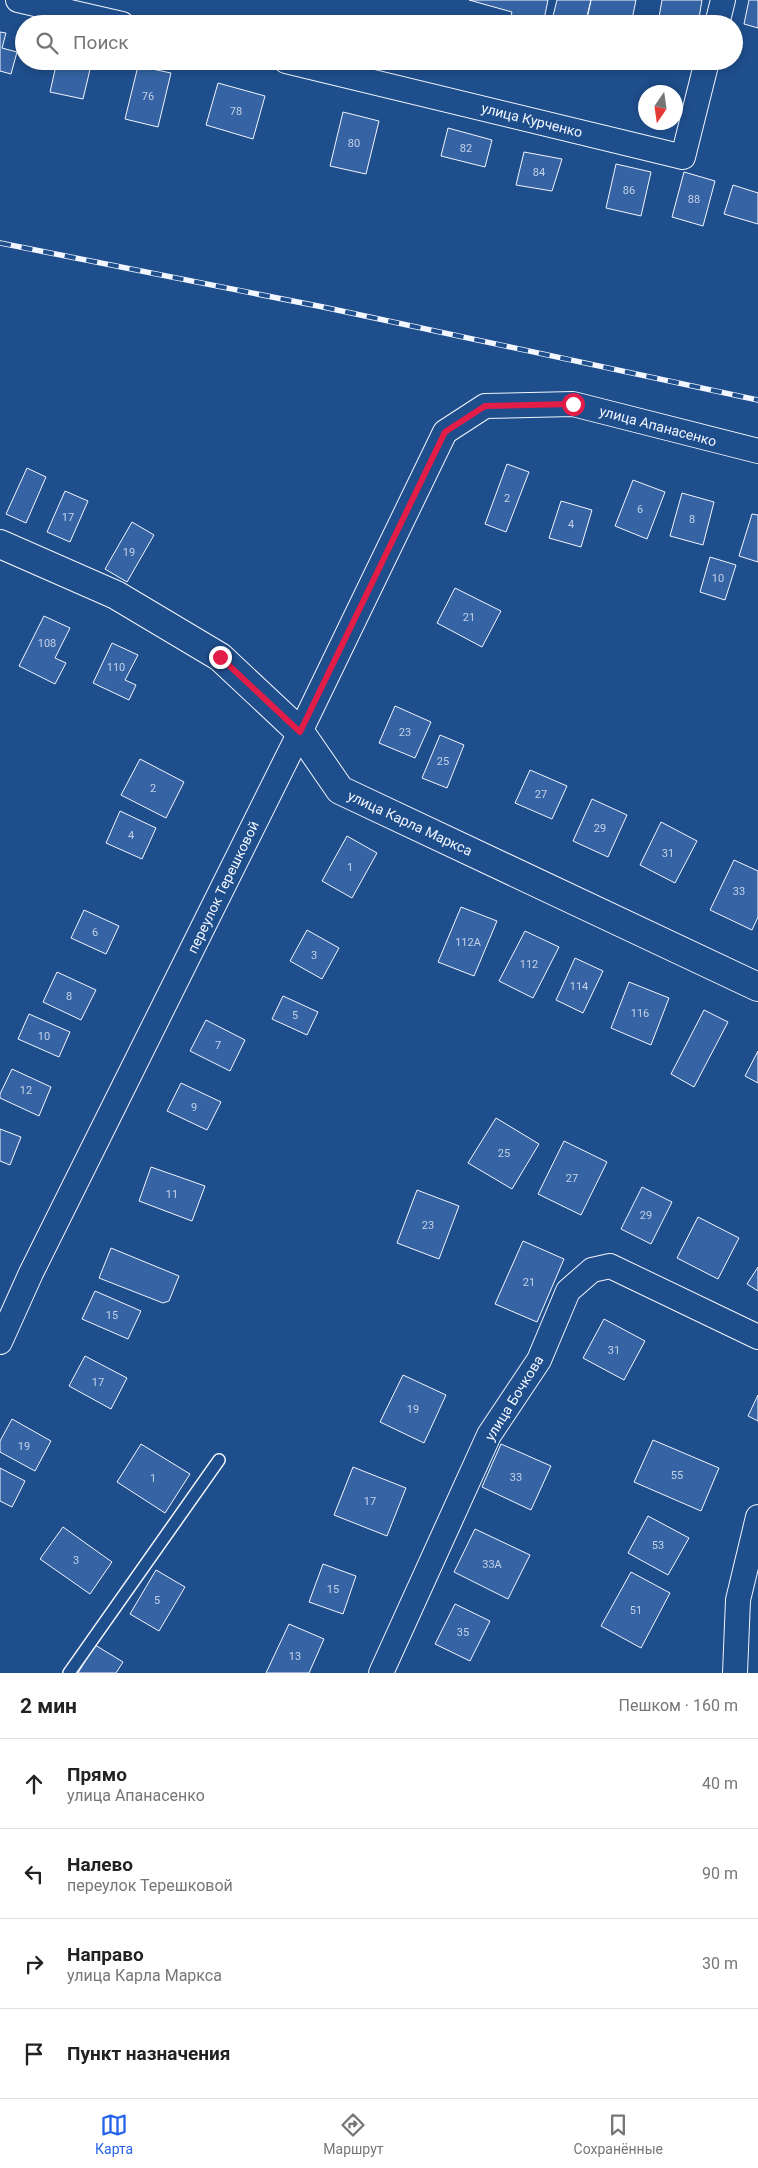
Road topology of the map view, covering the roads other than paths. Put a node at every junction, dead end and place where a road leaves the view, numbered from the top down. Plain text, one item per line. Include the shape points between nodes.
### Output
1 (18, 0) edge
2 (723, 0) edge
3 (83, 15) edge
4 (719, 15) edge
5 (323, 70) edge
6 (705, 70) edge
7 (445, 432) joint
8 (758, 451) edge
9 (0, 544) edge
10 (300, 732) junction
11 (758, 987) edge
12 (758, 1337) edge
13 (0, 1342) edge
14 (219, 1460) dead end
15 (758, 1517) edge
16 (68, 1673) edge
17 (381, 1673) edge
18 (735, 1673) edge

1 - 3 street
2 - 4 street
5 - 6 street, улица Курченко via 683,157
7 - 8 street, улица Апанасенко via 485,406 573,404
7 - 10 street, переулок Терешковой
9 - 10 street, улица Карла Маркса via 116,595 220,657
10 - 11 street, улица Карла Маркса via 340,790
10 - 13 street, переулок Терешковой via 31,1273
12 - 17 street, улица Бочкова via 610,1266 592,1270 568,1291 539,1360 489,1435
14 - 16 lane
15 - 18 street via 738,1600

